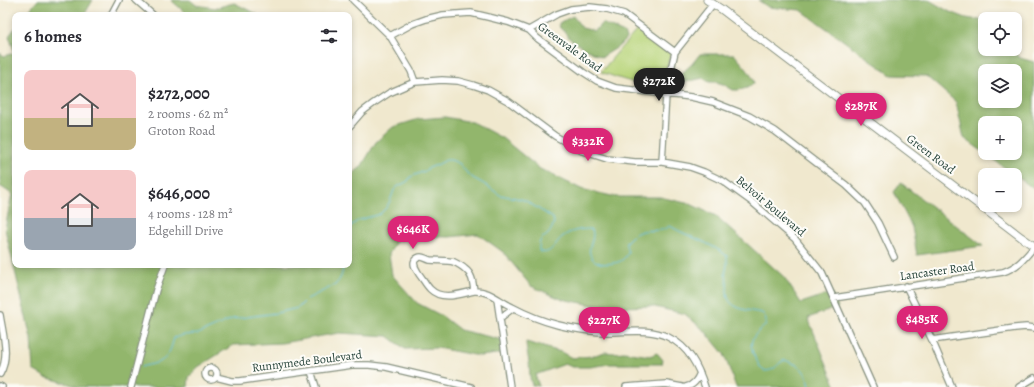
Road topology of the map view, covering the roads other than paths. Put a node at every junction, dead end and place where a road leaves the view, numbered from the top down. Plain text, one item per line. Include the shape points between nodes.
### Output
1 (119, 0) edge
2 (136, 0) edge
3 (353, 0) edge
4 (710, 2) edge
5 (113, 12) edge
6 (150, 12) edge
7 (529, 30) junction
8 (390, 36) junction
9 (676, 52) junction
10 (415, 82) junction
11 (666, 94) junction
12 (352, 124) edge
13 (662, 162) junction
14 (1034, 246) edge
15 (894, 257) dead end
16 (164, 268) edge
17 (906, 286) junction
18 (474, 291) junction
19 (834, 298) junction
20 (497, 299) junction
21 (513, 308) junction
22 (0, 315) edge
23 (500, 318) junction
24 (1034, 328) edge
25 (932, 340) junction
26 (311, 371) junction
27 (700, 373) junction
28 (0, 374) edge
29 (216, 377) dead end
30 (1034, 378) edge
31 (131, 387) edge
32 (316, 387) edge
33 (471, 387) edge
34 (510, 387) edge
35 (626, 387) edge
36 (682, 387) edge
37 (686, 387) edge
38 (705, 387) edge
39 (872, 387) edge
40 (952, 387) edge
41 (1019, 387) edge

1 - 5 street
2 - 6 street
3 - 8 street
4 - 9 street
4 - 14 main road, Green Road
7 - 8 street, Greenvale Road via 488,16 456,14 426,19
7 - 9 street via 571,9 607,9 624,14
7 - 11 street, Greenvale Road via 597,81 616,88
8 - 10 street
9 - 11 street
10 - 12 street, Belvoir Boulevard via 374,102
10 - 13 street, Belvoir Boulevard via 442,80 473,85 508,101 555,136 582,151 607,159
11 - 13 street
11 - 15 street, Greenvale Road via 713,102 749,116 775,131 846,185 865,203
13 - 19 street, Belvoir Boulevard via 690,167 733,187 795,239 822,273
14 - 17 street, Lancaster Road via 1020,264 1003,272
16 - 31 street
17 - 19 street, Lancaster Road
17 - 25 street
18 - 18 street via 468,272 459,264 421,257 414,261 431,291 445,296
18 - 20 street via 486,292
19 - 39 street, Belvoir Boulevard
20 - 21 street
20 - 23 street
21 - 23 street
21 - 27 street via 534,318 569,328 658,333 682,346 695,361
22 - 28 street via 6,355
23 - 34 street
24 - 25 street via 1015,328
25 - 40 street
26 - 29 street, Runnymede Boulevard via 240,381
26 - 32 street
26 - 33 street, Runnymede Boulevard via 369,364
27 - 37 street via 695,383
27 - 38 street
30 - 41 street
35 - 36 street via 666,384

